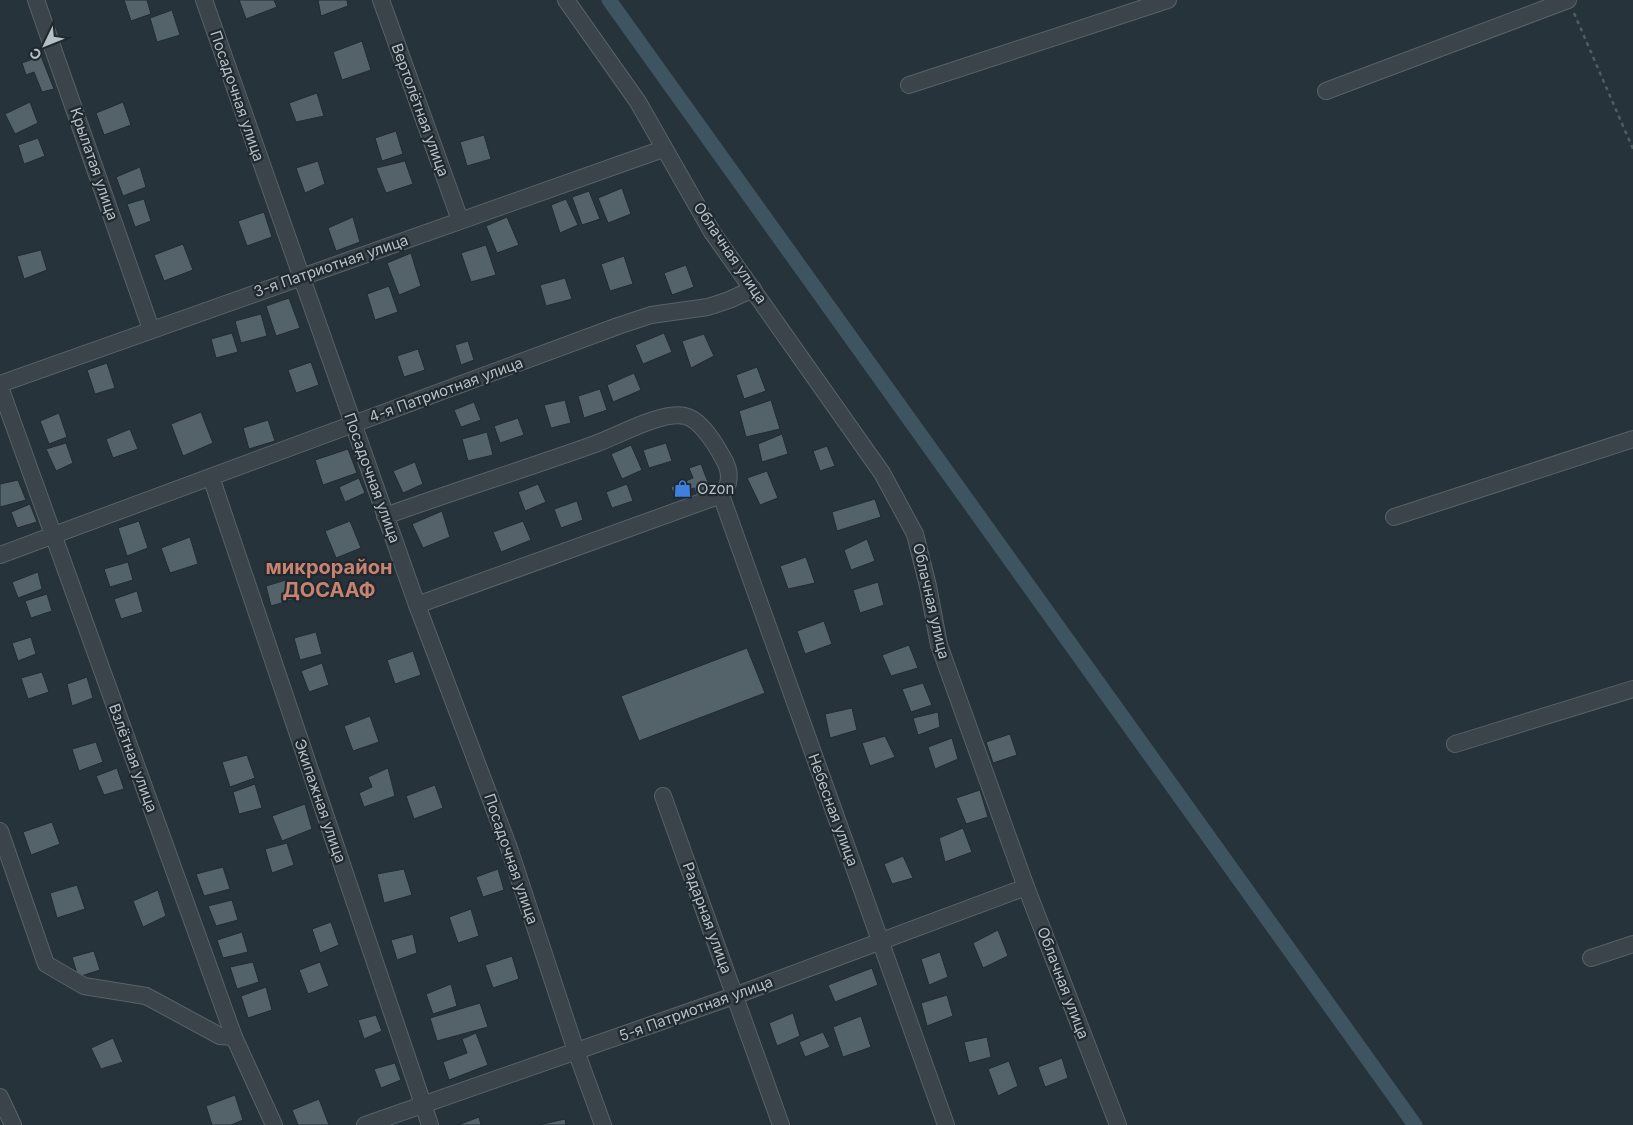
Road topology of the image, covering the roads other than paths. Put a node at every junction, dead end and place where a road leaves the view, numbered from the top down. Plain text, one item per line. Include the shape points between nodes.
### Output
1 (36, 0) edge
2 (204, 0) edge
3 (381, 0) edge
4 (566, 0) edge
5 (1168, 0) edge
6 (1568, 0) edge
7 (909, 85) dead end
8 (1326, 92) dead end
9 (663, 149) junction
10 (460, 220) junction
11 (300, 277) junction
12 (754, 288) junction
13 (151, 329) junction
14 (0, 385) edge
15 (353, 424) junction
16 (1633, 439) edge
17 (211, 477) junction
18 (721, 495) junction
19 (385, 516) junction
20 (1394, 517) dead end
21 (53, 535) junction
22 (0, 555) edge
23 (417, 605) junction
24 (1633, 689) edge
25 (1455, 744) dead end
26 (663, 796) dead end
27 (0, 831) edge
28 (1026, 887) junction
29 (880, 942) junction
30 (1633, 944) edge
31 (1591, 958) dead end
32 (734, 996) junction
33 (234, 1037) junction
34 (576, 1051) junction
35 (0, 1096) edge
36 (423, 1106) junction
37 (13, 1125) edge
38 (274, 1125) edge
39 (365, 1125) edge
40 (430, 1125) edge
41 (603, 1125) edge
42 (780, 1125) edge
43 (946, 1125) edge
44 (1118, 1125) edge

1 - 13 street, Крылатая улица
2 - 11 street, Посадочная улица
3 - 10 street, Вертолётная улица
4 - 9 street, Облачная улица via 638,102
5 - 7 street
6 - 8 street
9 - 10 street, 3-я Патриотная улица
9 - 12 street, Облачная улица via 712,232
10 - 11 street, 3-я Патриотная улица
11 - 13 street, 3-я Патриотная улица
11 - 15 street, Посадочная улица
12 - 15 street, 4-я Патриотная улица via 708,307 651,315
12 - 28 street, Облачная улица via 882,473 915,534 938,645
13 - 14 street, 3-я Патриотная улица
14 - 21 street, Взлётная улица
15 - 17 street, 4-я Патриотная улица
15 - 19 street, Посадочная улица
16 - 20 street
17 - 21 street, 4-я Патриотная улица
17 - 36 street, Экипажная улица
18 - 19 street via 728,488 730,478 724,459 698,424 686,416 667,416 596,444
18 - 23 street
18 - 29 street, Небесная улица
19 - 23 street, Посадочная улица
21 - 22 street, 4-я Патриотная улица
21 - 33 street, Взлётная улица
23 - 34 street, Посадочная улица via 508,848
24 - 25 street
26 - 32 street, Радарная улица
27 - 33 street via 46,964 84,986 146,996 220,1036
28 - 29 street, 5-я Патриотная улица
28 - 44 street, Облачная улица
29 - 32 street, 5-я Патриотная улица
29 - 43 street, Небесная улица
30 - 31 street
32 - 34 street, 5-я Патриотная улица
32 - 42 street, Радарная улица
33 - 38 street, Взлётная улица
34 - 36 street, 5-я Патриотная улица
34 - 41 street, Посадочная улица
35 - 37 street
36 - 39 street, 5-я Патриотная улица
36 - 40 street, Экипажная улица

